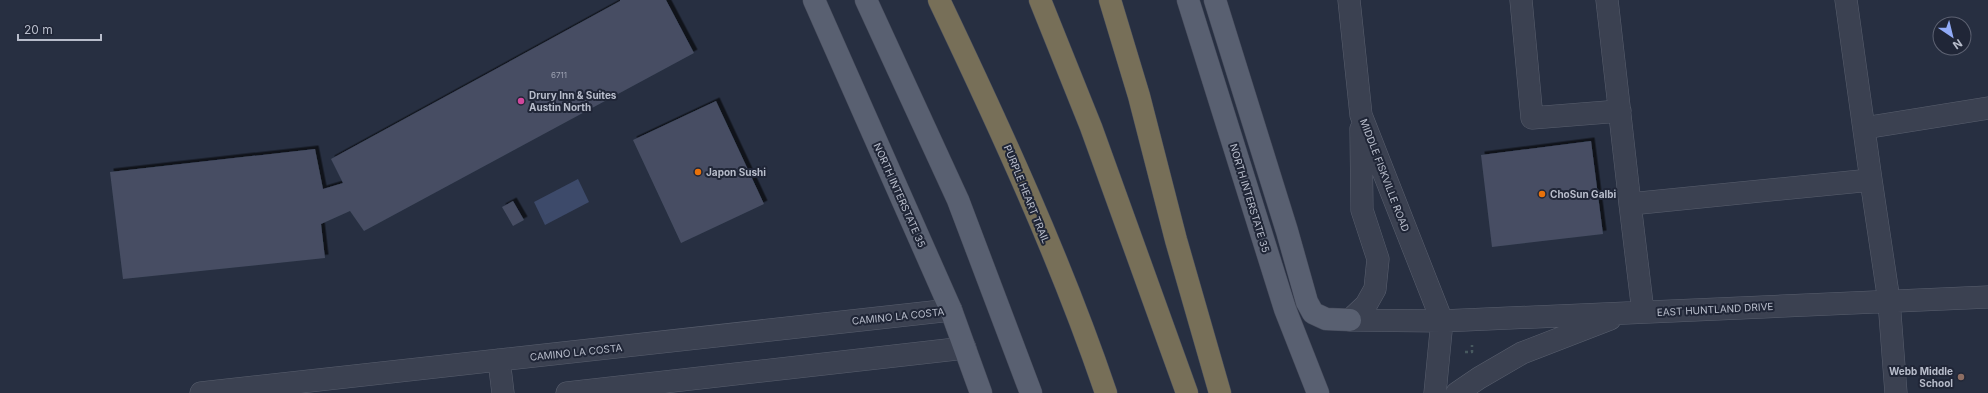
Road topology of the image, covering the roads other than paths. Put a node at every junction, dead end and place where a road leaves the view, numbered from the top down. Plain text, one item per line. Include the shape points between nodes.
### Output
1 (814, 0) edge
2 (866, 0) edge
3 (939, 0) edge
4 (1040, 0) edge
5 (1110, 0) edge
6 (1188, 0) edge
7 (1215, 0) edge
8 (1349, 0) edge
9 (1521, 0) edge
10 (1607, 0) edge
11 (1846, 0) edge
12 (1988, 108) edge
13 (1620, 111) junction
14 (1361, 115) junction
15 (1864, 128) junction
16 (1871, 180) junction
17 (1630, 204) junction
18 (1988, 297) edge
19 (1889, 301) junction
20 (1285, 309) junction
21 (951, 310) junction
22 (1635, 312) junction
23 (1350, 320) junction
24 (1442, 321) junction
25 (965, 348) junction
26 (499, 360) junction
27 (726, 384) edge
28 (201, 393) edge
29 (502, 393) edge
30 (567, 393) edge
31 (981, 393) edge
32 (1031, 393) edge
33 (1106, 393) edge
34 (1187, 393) edge
35 (1220, 393) edge
36 (1304, 393) edge
37 (1318, 393) edge
38 (1435, 393) edge
39 (1457, 393) edge
40 (1896, 393) edge

1 - 21 main road, NORTH INTERSTATE 35
2 - 32 main road via 958,200
3 - 33 highway, PURPLE HEART TRAIL via 1004,139 1089,345
4 - 34 highway via 1091,127
5 - 35 highway via 1139,96 1176,240
6 - 20 main road, NORTH INTERSTATE 35
7 - 23 main road via 1288,231 1307,302 1313,313 1326,319
8 - 14 street, MIDDLE FISKVILLE ROAD
9 - 13 street via 1532,118
10 - 13 street
11 - 15 street
12 - 15 street
13 - 17 street
14 - 23 street via 1362,210 1378,259 1375,289 1366,305
14 - 24 street, MIDDLE FISKVILLE ROAD
15 - 16 street
16 - 17 street
16 - 19 street
17 - 22 street
18 - 19 street, EAST HUNTLAND DRIVE
19 - 22 street, EAST HUNTLAND DRIVE
19 - 40 street
20 - 36 main road
20 - 37 main road, NORTH INTERSTATE 35
21 - 25 main road, NORTH INTERSTATE 35
21 - 26 street, CAMINO LA COSTA
22 - 24 street, EAST HUNTLAND DRIVE
22 - 39 street via 1522,353
23 - 24 street, EAST HUNTLAND DRIVE
24 - 38 street
25 - 27 street
25 - 31 main road, NORTH INTERSTATE 35
26 - 28 street, CAMINO LA COSTA
26 - 29 street
27 - 30 street

